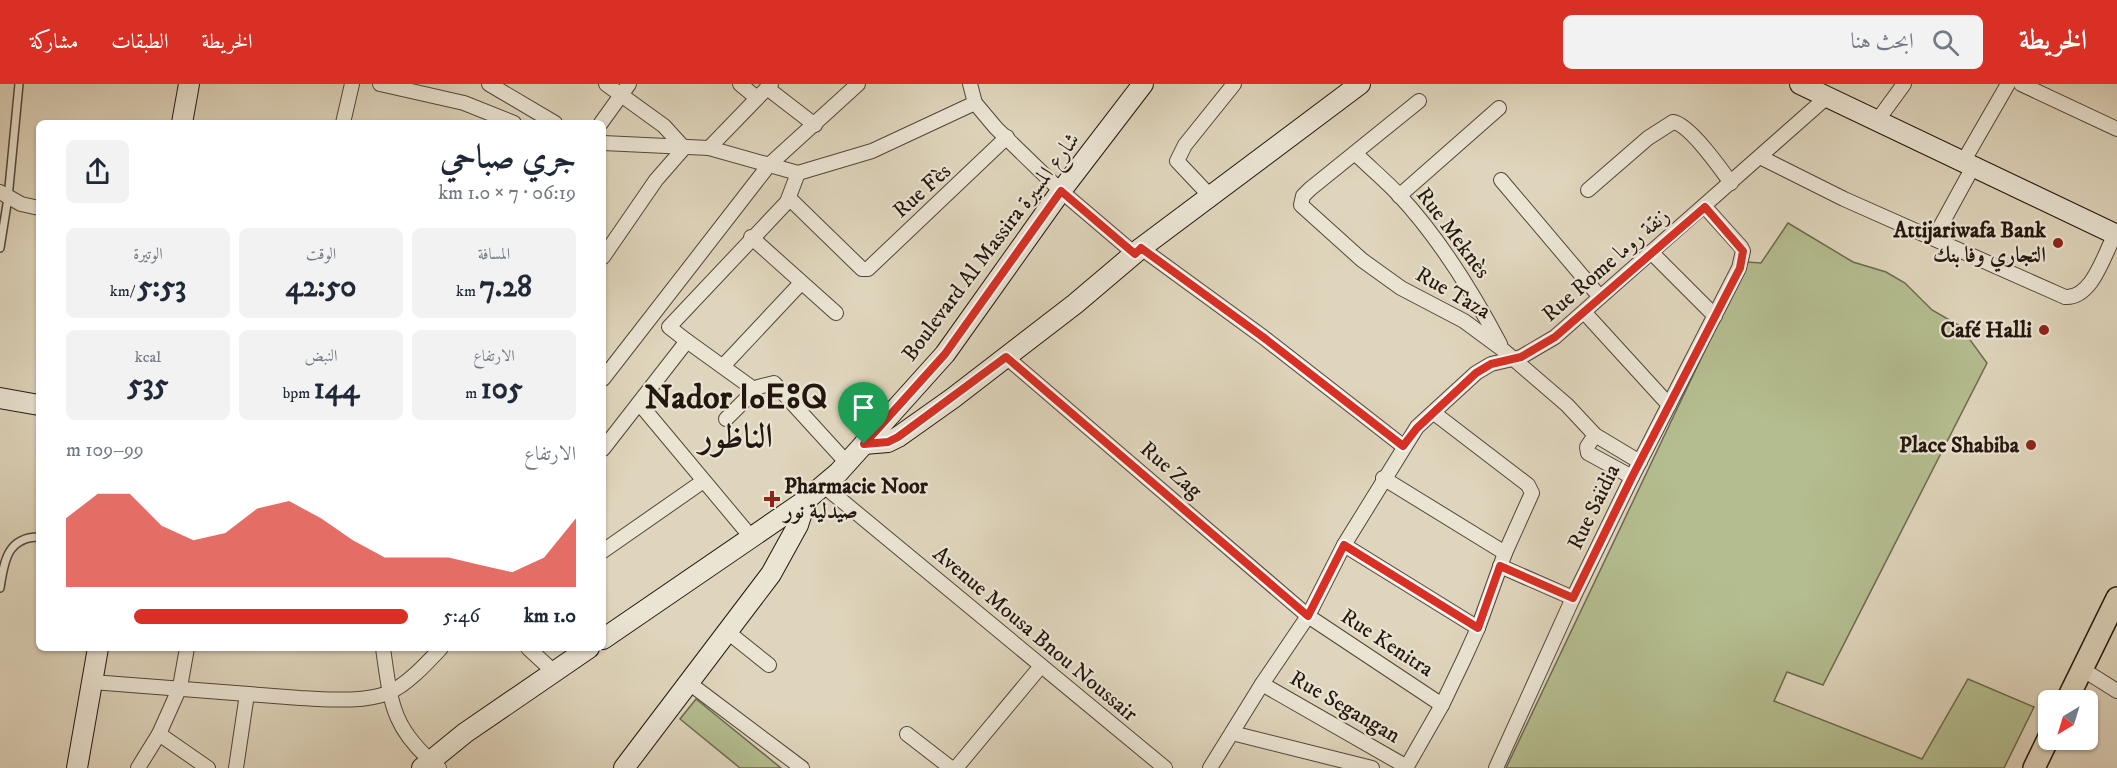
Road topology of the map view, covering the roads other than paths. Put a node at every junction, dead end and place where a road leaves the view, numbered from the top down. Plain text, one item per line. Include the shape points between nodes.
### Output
1 (19, 84) edge
2 (189, 84) edge
3 (352, 84) edge
4 (380, 84) edge
5 (489, 84) edge
6 (606, 84) edge
7 (740, 84) edge
8 (858, 84) edge
9 (970, 84) edge
10 (1143, 84) edge
11 (1234, 84) edge
12 (1360, 84) edge
13 (1800, 84) edge
14 (1903, 84) edge
15 (2008, 84) edge
16 (2021, 84) edge
17 (625, 90) edge
18 (765, 90) edge
19 (1827, 97) junction
20 (1419, 101) dead end
21 (975, 103) junction
22 (1499, 108) dead end
23 (183, 120) edge
24 (344, 120) edge
25 (506, 120) edge
26 (550, 120) edge
27 (603, 120) edge
28 (1877, 121) junction
29 (815, 124) junction
30 (2117, 129) edge
31 (1007, 137) junction
32 (606, 143) edge
33 (684, 147) junction
34 (709, 148) junction
35 (1355, 153) junction
36 (1760, 157) junction
37 (769, 165) junction
38 (1968, 165) junction
39 (798, 173) junction
40 (1501, 180) dead end
41 (1731, 183) junction
42 (1588, 190) dead end
43 (1061, 191) junction
44 (4, 195) edge
45 (1400, 196) junction
46 (1211, 197) junction
47 (789, 198) junction
48 (36, 207) edge
49 (1705, 207) junction
50 (2116, 235) edge
51 (751, 237) junction
52 (1934, 238) junction
53 (0, 248) edge
54 (1138, 251) junction
55 (606, 252) edge
56 (1652, 252) junction
57 (801, 283) junction
58 (1600, 297) junction
59 (653, 312) junction
60 (836, 313) dead end
61 (1585, 313) junction
62 (1715, 316) junction
63 (669, 327) junction
64 (687, 341) junction
65 (1507, 354) junction
66 (1006, 357) junction
67 (724, 365) junction
68 (606, 375) edge
69 (755, 390) junction
70 (0, 398) edge
71 (639, 403) junction
72 (36, 404) edge
73 (1669, 405) junction
74 (1434, 413) junction
75 (726, 419) dead end
76 (1595, 435) junction
77 (864, 444) junction
78 (606, 445) edge
79 (1403, 446) junction
80 (1640, 462) junction
81 (847, 463) junction
82 (1632, 477) junction
83 (1383, 478) junction
84 (702, 482) junction
85 (824, 486) junction
86 (806, 500) junction
87 (36, 537) edge
88 (751, 537) junction
89 (1344, 545) junction
90 (606, 548) edge
91 (1502, 560) junction
92 (0, 588) edge
93 (1573, 598) junction
94 (2117, 598) edge
95 (1308, 616) junction
96 (1478, 628) junction
97 (729, 633) junction
98 (606, 637) edge
99 (97, 651) edge
100 (186, 651) edge
101 (383, 651) edge
102 (438, 651) edge
103 (531, 651) edge
104 (585, 651) edge
105 (769, 665) dead end
106 (1041, 666) junction
107 (2082, 669) junction
108 (554, 672) junction
109 (92, 682) junction
110 (689, 684) junction
111 (1262, 684) junction
112 (180, 687) junction
113 (2072, 690) edge
114 (2117, 691) edge
115 (389, 693) junction
116 (247, 694) junction
117 (1443, 705) junction
118 (1232, 733) junction
119 (159, 734) junction
120 (907, 734) dead end
121 (2043, 750) edge
122 (430, 765) edge
123 (1406, 767) edge
124 (77, 768) edge
125 (138, 768) edge
126 (208, 768) edge
127 (236, 768) edge
128 (624, 768) edge
129 (802, 768) edge
130 (954, 768) edge
131 (1165, 768) edge
132 (1210, 768) edge
133 (1372, 768) edge
134 (1496, 768) edge
135 (2034, 768) edge

1 - 44 lane
2 - 23 main road
3 - 24 street
4 - 25 street via 464,103
5 - 26 street
6 - 17 street
7 - 18 street
8 - 29 street
9 - 21 street
10 - 43 main road, Boulevard Al Massira شارع المسيرة
11 - 46 street via 1185,145 1177,161
12 - 46 main road
13 - 19 main road
14 - 28 street
15 - 38 street
16 - 30 street
17 - 27 street
17 - 33 street
18 - 29 street
18 - 34 street
19 - 28 main road
19 - 36 street, Rue Rome زنقة روما
20 - 35 street
21 - 31 street
21 - 39 street via 872,151
22 - 45 street
28 - 38 main road
29 - 37 street
31 - 43 street
31 - 47 street, Rue Fès via 872,268 862,269
32 - 33 street
33 - 34 street
33 - 55 street
34 - 37 street
35 - 45 street, Rue Meknès
35 - 65 street, Rue Taza via 1310,189 1300,200 1301,205 1347,248 1401,288 1464,321
36 - 41 street, Rue Rome زنقة روما
36 - 52 street
37 - 39 street
37 - 59 street
38 - 50 main road
38 - 52 street
39 - 47 street
40 - 58 street
41 - 42 street via 1678,122 1648,138
41 - 49 street, Rue Rome زنقة روما
43 - 54 street
43 - 77 main road, Boulevard Al Massira شارع المسيرة via 945,354
44 - 48 street
44 - 53 lane
45 - 65 street, Rue Meknès via 1474,295
46 - 54 main road
47 - 51 street
49 - 56 street, Rue Rome زنقة روما
49 - 62 street, Rue Saïdia via 1743,251 1740,268
50 - 52 street via 2084,291 2071,298 2056,295
51 - 57 street
51 - 63 street
54 - 66 main road
54 - 79 street via 1263,337
56 - 58 street, Rue Rome زنقة روما
56 - 62 street
57 - 60 street
57 - 67 street
58 - 61 street, Rue Rome زنقة روما
59 - 63 street
59 - 68 street
61 - 65 street, Rue Rome زنقة روما via 1543,346
61 - 73 street
62 - 73 street, Rue Saïdia
63 - 64 street
64 - 67 street
64 - 71 street
65 - 74 street, Rue Rome زنقة روما via 1476,373
65 - 76 street, Rue Taza via 1567,405
66 - 77 main road via 898,437
66 - 95 street, Rue Zag
67 - 69 street
69 - 75 street
69 - 81 street via 769,382 780,388
70 - 72 main road
71 - 78 street
71 - 84 street
73 - 80 street, Rue Saïdia
74 - 79 street, Rue Rome زنقة روما
74 - 91 street via 1523,481 1532,493
76 - 80 street, Rue Taza
76 - 82 street via 1587,447 1588,453
77 - 81 main road, Boulevard Al Massira شارع المسيرة
79 - 83 street, Rue Rome زنقة روما
80 - 82 street, Rue Saïdia
81 - 85 main road, Boulevard Al Massira شارع المسيرة
82 - 93 street, Rue Saïdia
83 - 89 street, Rue Rome زنقة روما
83 - 91 street
84 - 88 street
84 - 90 street
85 - 86 main road, Boulevard Al Massira شارع المسيرة
85 - 106 street, Avenue Mousa Bnou Noussair
86 - 88 main road, Boulevard Al Massira شارع المسيرة
86 - 97 main road via 785,552
87 - 92 lane via 11,548 5,556
88 - 98 main road, Boulevard Al Massira شارع المسيرة
89 - 95 street, Rue Rome زنقة روما
89 - 96 street
91 - 93 street
91 - 96 street
93 - 134 street, Rue Saïdia
94 - 107 main road
95 - 111 street, Rue Rome زنقة روما
95 - 117 street, Rue Kenitra
96 - 117 street
97 - 105 street
97 - 110 main road
99 - 109 main road
100 - 112 street
101 - 115 street
102 - 115 street
103 - 108 street
104 - 108 main road
106 - 130 street
106 - 131 street, Avenue Mousa Bnou Noussair
107 - 113 main road
107 - 114 street
108 - 122 main road via 465,732
109 - 112 street
109 - 124 main road
110 - 128 main road
110 - 129 street
111 - 118 street, Rue Rome زنقة روما
111 - 123 street, Rue Segangan
112 - 116 street
112 - 119 street
115 - 116 street via 335,699
115 - 122 street via 398,723
116 - 127 street
117 - 123 street
118 - 132 street, Rue Rome زنقة روما
118 - 133 street
119 - 125 street
119 - 126 street
120 - 130 street
121 - 135 main road

